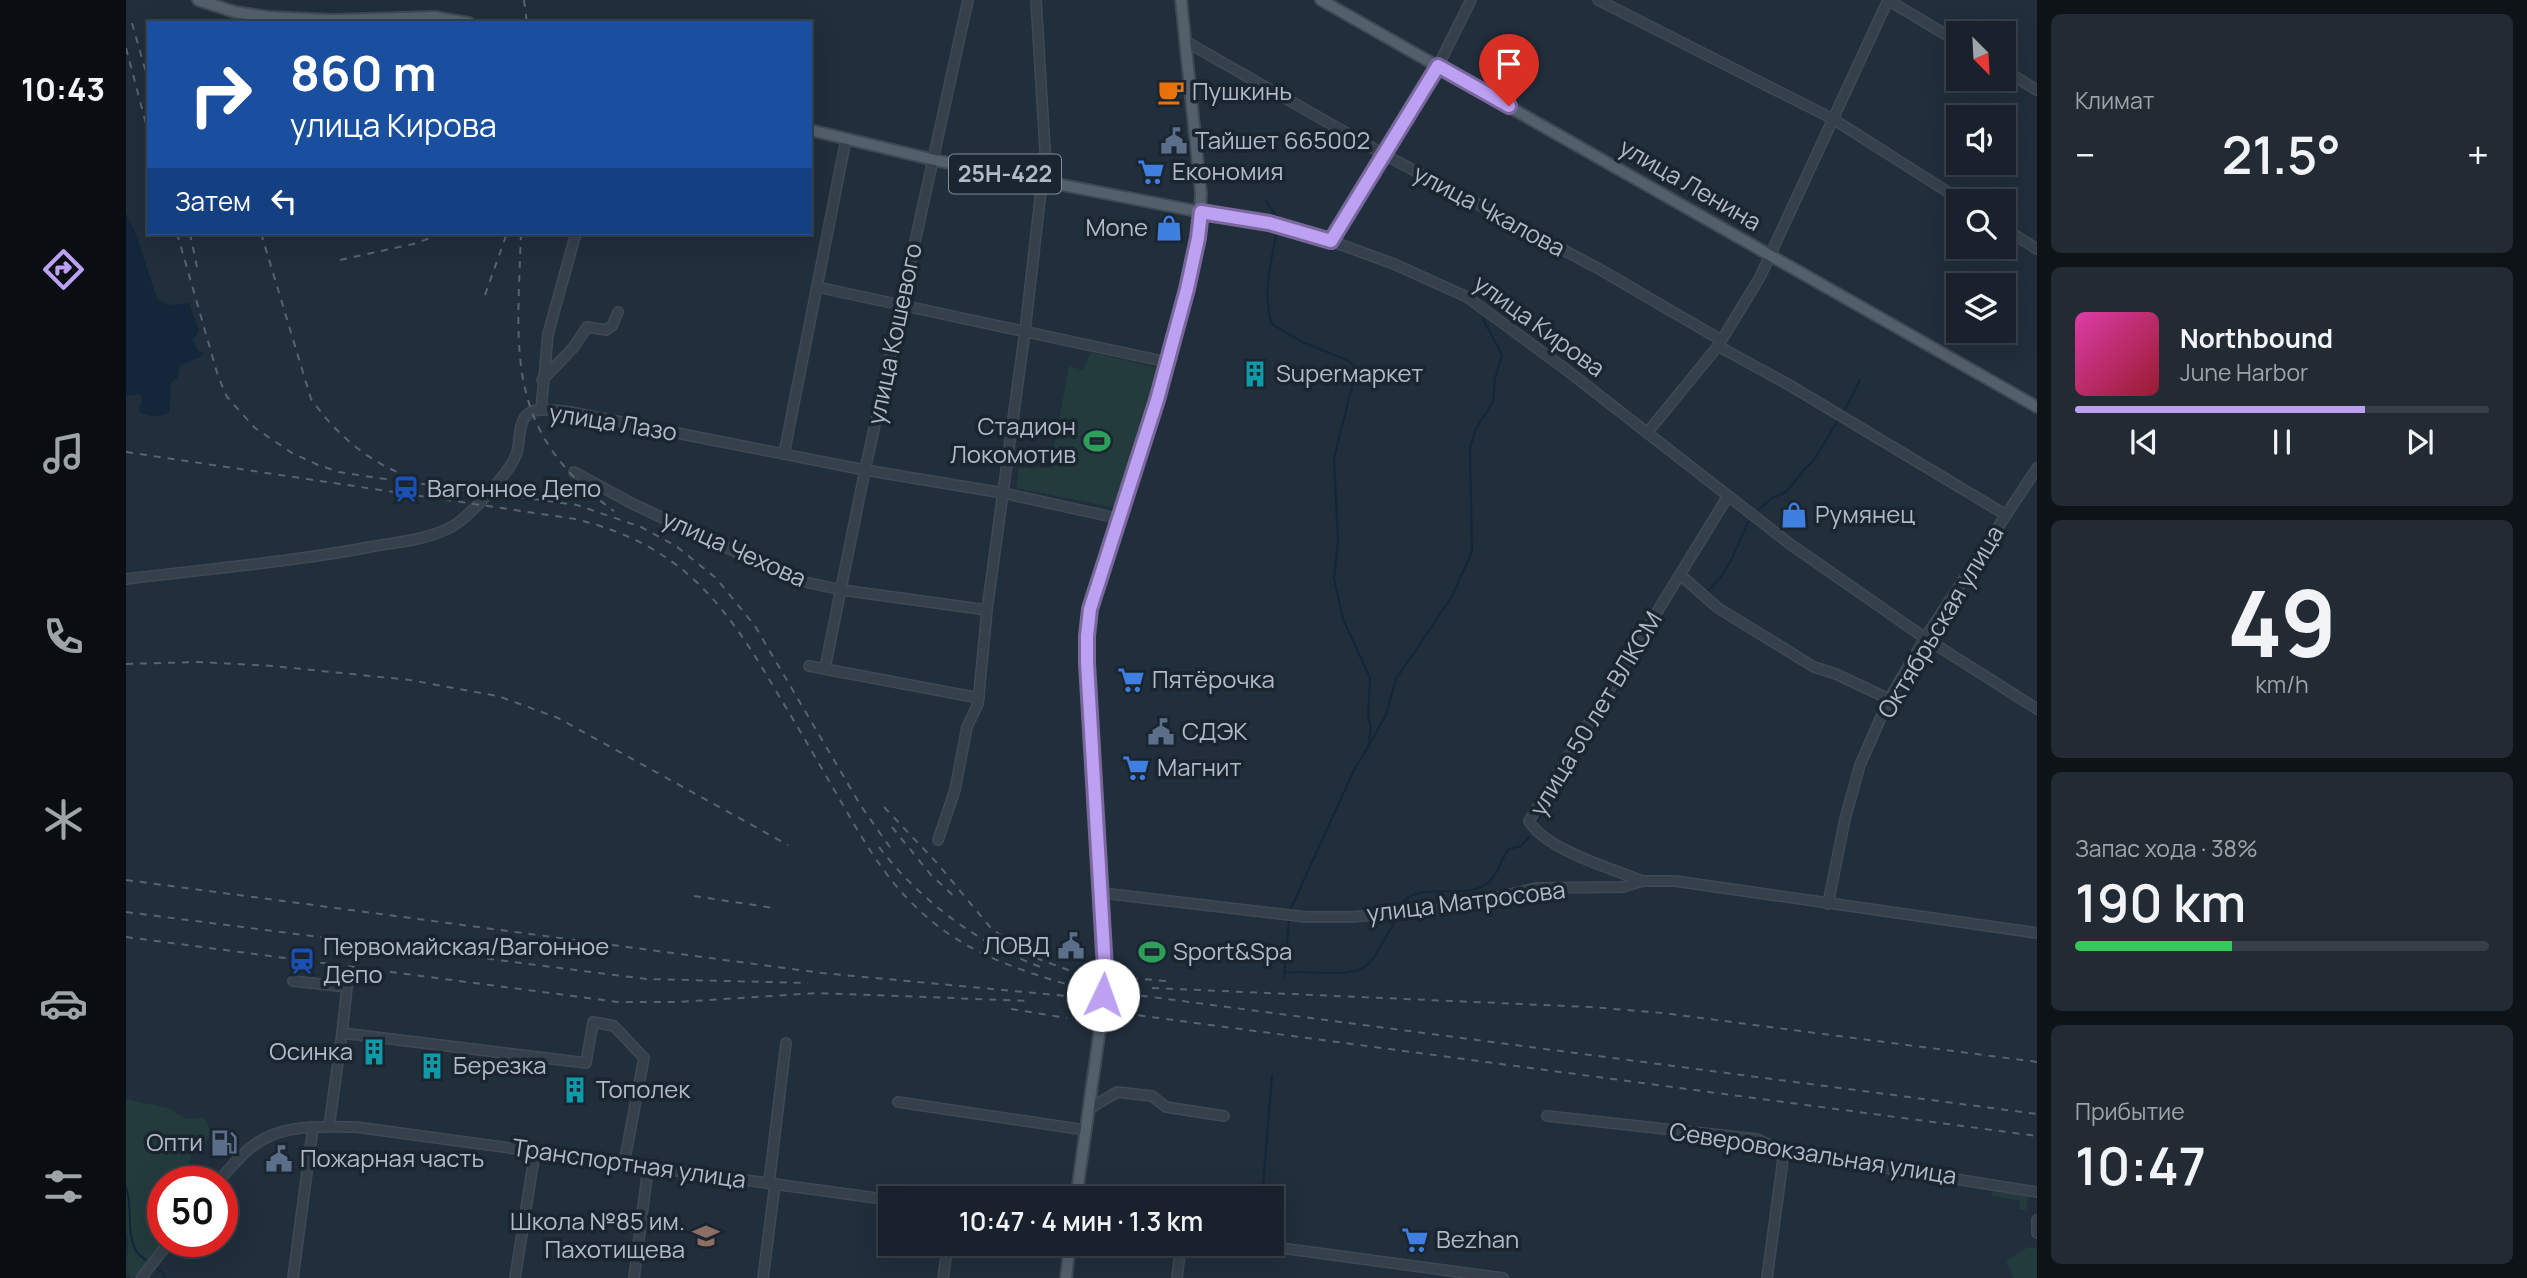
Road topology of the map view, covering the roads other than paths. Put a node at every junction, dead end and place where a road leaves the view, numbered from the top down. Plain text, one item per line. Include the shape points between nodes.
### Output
1 (198, 0) edge
2 (968, 0) edge
3 (1036, 0) edge
4 (1181, 0) edge
5 (1321, 0) edge
6 (1471, 0) edge
7 (1598, 0) edge
8 (1888, 0) edge
9 (457, 21) edge
10 (1946, 36) edge
11 (1185, 41) junction
12 (1438, 66) junction
13 (2016, 77) edge
14 (2037, 90) edge
15 (1833, 119) junction
16 (812, 130) edge
17 (846, 139) junction
18 (1385, 155) junction
19 (933, 159) junction
20 (1044, 183) junction
21 (1946, 191) edge
22 (1201, 212) junction
23 (575, 235) edge
24 (2016, 236) edge
25 (1331, 241) junction
26 (2037, 249) edge
27 (1771, 256) junction
28 (817, 287) junction
29 (901, 305) junction
30 (618, 312) dead end
31 (1025, 331) junction
32 (1719, 343) junction
33 (1167, 362) junction
34 (542, 380) junction
35 (2037, 407) edge
36 (541, 410) junction
37 (1647, 433) junction
38 (784, 454) junction
39 (2037, 468) edge
40 (865, 470) junction
41 (574, 472) dead end
42 (1003, 493) junction
43 (1728, 496) junction
44 (2006, 515) junction
45 (1121, 519) junction
46 (126, 579) edge
47 (1685, 579) dead end
48 (842, 590) junction
49 (987, 610) junction
50 (1925, 638) junction
51 (809, 666) dead end
52 (825, 668) junction
53 (979, 698) junction
54 (1889, 699) junction
55 (2037, 709) edge
56 (938, 840) dead end
57 (1642, 881) junction
58 (1102, 893) junction
59 (1828, 904) junction
60 (2037, 933) edge
61 (293, 981) dead end
62 (342, 1033) junction
63 (786, 1043) dead end
64 (898, 1102) dead end
65 (1088, 1109) junction
66 (1224, 1116) dead end
67 (1547, 1116) dead end
68 (313, 1127) junction
69 (329, 1127) junction
70 (1085, 1130) junction
71 (535, 1152) junction
72 (1784, 1152) junction
73 (624, 1164) junction
74 (233, 1166) edge
75 (648, 1168) junction
76 (772, 1184) junction
77 (1078, 1186) edge
78 (2037, 1192) edge
79 (878, 1197) edge
80 (2037, 1220) edge
81 (2037, 1233) edge
82 (1284, 1248) edge
83 (946, 1256) edge
84 (1069, 1256) edge
85 (1180, 1256) edge
86 (157, 1257) edge
87 (141, 1278) edge
88 (293, 1278) edge
89 (515, 1278) edge
90 (634, 1278) edge
91 (763, 1278) edge
92 (943, 1278) edge
93 (1066, 1278) edge
94 (1177, 1278) edge
95 (1503, 1278) edge
96 (1767, 1278) edge

1 - 9 main road via 268,18 434,17
2 - 19 street, улица Кошевого
3 - 20 street
4 - 11 main road
5 - 12 main road, улица Ленина
6 - 12 street
7 - 15 street
8 - 10 street
8 - 15 street
11 - 18 street, улица Чкалова
11 - 22 main road
12 - 18 street
12 - 27 main road, улица Ленина
13 - 14 street
15 - 21 street
15 - 27 street
16 - 17 main road, улица Кирова / 25Н-422
17 - 19 main road, улица Кирова / 25Н-422
17 - 28 street
18 - 25 street
18 - 32 street, улица Чкалова via 1601,270
19 - 20 main road, улица Кирова / 25Н-422
19 - 29 street, улица Кошевого
20 - 22 main road, улица Кирова / 25Н-422
20 - 31 street
22 - 25 street, улица Кирова via 1269,223
22 - 33 main road
23 - 34 street via 548,334
24 - 26 street
25 - 37 street, улица Кирова via 1467,297
27 - 32 street
27 - 35 main road, улица Ленина
28 - 29 street
28 - 38 street
29 - 31 street
29 - 40 street, улица Кошевого
30 - 34 street via 606,330 587,327
31 - 33 street
31 - 42 street
32 - 37 street
32 - 44 street, улица Чкалова
33 - 45 main road
34 - 36 street
36 - 38 street, улица Лазо
36 - 46 street, улица Лазо via 522,421 517,453 502,478 444,530 342,552
37 - 43 street, улица Кирова
38 - 40 street, улица Лазо
39 - 44 street, Октябрьская улица
40 - 42 street, улица Лазо
40 - 48 street, улица Кошевого
41 - 48 street, улица Чехова via 796,580
42 - 45 street, улица Лазо
42 - 49 street
43 - 50 street, улица Кирова
43 - 57 street, улица 50 лет ВЛКСМ via 1529,821 1536,833 1568,850
44 - 50 street, Октябрьская улица
45 - 58 main road via 1090,609 1087,636
47 - 54 street via 1718,608 1814,667
48 - 49 street, улица Чехова
48 - 52 street, улица Кошевого
49 - 53 street
50 - 54 street, Октябрьская улица
50 - 55 street, улица Кирова
51 - 52 street
52 - 53 street
53 - 56 street
54 - 59 street, Октябрьская улица via 1860,765
57 - 58 street, улица Матросова via 1623,887 1536,888 1453,908 1351,917 1306,917
57 - 59 street, улица Матросова via 1675,881
58 - 65 main road via 1105,969
59 - 60 street, улица Матросова
61 - 62 street via 347,987
62 - 69 street
62 - 73 street via 586,1063 593,1021 614,1026 644,1058
63 - 76 street
64 - 70 street
65 - 66 street via 1117,1092 1152,1096 1166,1107
65 - 70 main road
67 - 72 street, Северовокзальная улица via 1757,1139
68 - 69 street, Транспортная улица
68 - 74 street, Транспортная улица via 294,1128 261,1141
68 - 88 street
69 - 71 street, Транспортная улица
70 - 77 main road
71 - 73 street, Транспортная улица
71 - 89 street
72 - 78 street, Северовокзальная улица
72 - 96 street
73 - 75 street, Транспортная улица
75 - 76 street, Транспортная улица
75 - 90 street
76 - 79 street, Транспортная улица
76 - 91 street
80 - 81 street
82 - 95 street
83 - 92 street
84 - 93 main road
85 - 94 street
86 - 87 street

